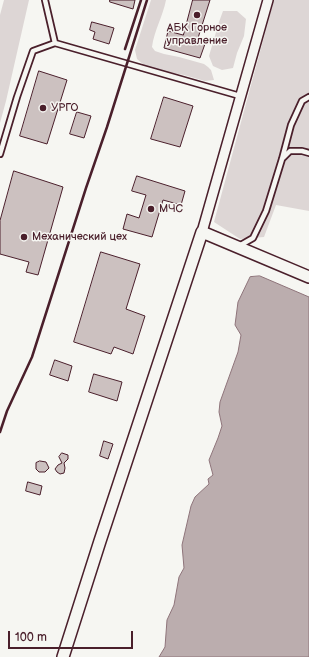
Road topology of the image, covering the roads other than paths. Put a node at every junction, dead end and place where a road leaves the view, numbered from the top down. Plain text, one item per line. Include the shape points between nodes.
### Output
1 (45, 0) edge
2 (268, 0) edge
3 (55, 43) junction
4 (240, 96) junction
5 (309, 97) edge
6 (309, 153) edge
7 (0, 154) edge
8 (282, 159) junction
9 (202, 232) junction
10 (238, 247) junction
11 (309, 277) edge
12 (63, 657) edge

1 - 3 lane
2 - 4 street
3 - 4 lane
3 - 7 lane via 33,51
4 - 9 street
5 - 8 lane via 302,101 291,125
6 - 8 lane via 290,151
8 - 10 lane via 266,211 253,238
9 - 10 street
9 - 12 street
10 - 11 street

